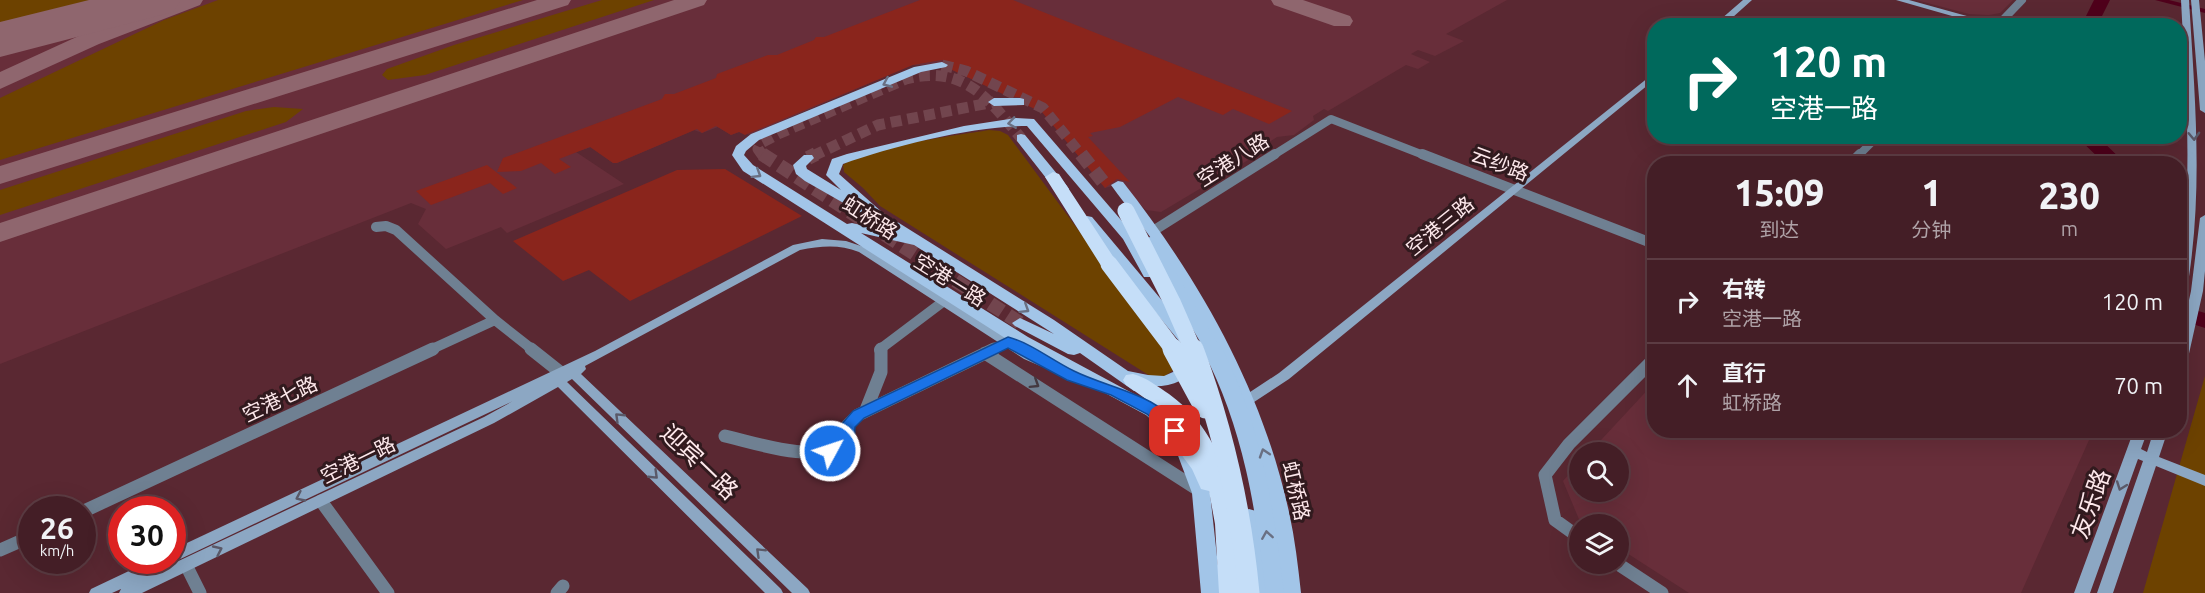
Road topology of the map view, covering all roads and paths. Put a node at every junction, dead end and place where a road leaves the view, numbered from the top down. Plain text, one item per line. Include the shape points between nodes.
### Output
1 (1748, 0) edge
2 (1900, 0) edge
3 (2022, 0) edge
4 (2186, 1) edge
5 (2196, 2) edge
6 (2191, 16) junction
7 (1727, 18) edge
8 (1971, 18) edge
9 (2005, 18) edge
10 (2187, 44) edge
11 (942, 65) tunnel mouth
12 (2187, 74) edge
13 (2202, 78) junction
14 (1647, 82) edge
15 (994, 102) tunnel mouth
16 (1020, 102) dead end
17 (2205, 110) edge
18 (1331, 119) joint
19 (2187, 119) edge
20 (1021, 138) tunnel mouth
21 (1870, 144) edge
22 (1858, 156) edge
23 (808, 158) dead end
24 (1053, 177) junction
25 (1080, 180) junction
26 (1513, 191) junction
27 (1126, 211) junction
28 (878, 216) junction
29 (2205, 218) edge
30 (838, 223) junction
31 (376, 227) dead end
32 (1153, 231) junction
33 (2187, 238) edge
34 (1647, 241) edge
35 (922, 244) junction
36 (944, 301) junction
37 (495, 320) junction
38 (1020, 323) tunnel mouth
39 (2187, 336) edge
40 (1008, 342) junction
41 (1190, 345) junction
42 (985, 352) junction
43 (1109, 364) junction
44 (1647, 367) edge
45 (565, 376) junction
46 (1125, 386) junction
47 (1246, 401) junction
48 (866, 410) junction
49 (725, 436) dead end
50 (1178, 436) junction
51 (2138, 438) edge
52 (2158, 438) edge
53 (2134, 452) junction
54 (2151, 460) junction
55 (2200, 480) edge
56 (1234, 485) junction
57 (1201, 493) junction
58 (321, 501) junction
59 (96, 505) edge
60 (1227, 530) junction
61 (1569, 530) edge
62 (18, 542) edge
63 (0, 550) edge
64 (186, 550) edge
65 (186, 565) joint
66 (1629, 571) edge
67 (137, 574) edge
68 (167, 574) edge
69 (97, 593) edge
70 (127, 593) edge
71 (200, 593) edge
72 (388, 593) edge
73 (775, 593) edge
74 (802, 593) edge
75 (1211, 593) edge
76 (1231, 593) edge
77 (1249, 593) edge
78 (1261, 593) edge
79 (1275, 593) edge
80 (1291, 593) edge
81 (1662, 593) edge
82 (2082, 593) edge
83 (2105, 593) edge

1 - 7 main road
2 - 8 main road
3 - 9 street
4 - 6 main road
5 - 6 main road
6 - 10 main road
6 - 13 main road
11 -> 30 main road, 虹桥路 via 918,69 755,137 740,149 738,155 748,168
12 - 13 main road
13 - 17 main road
14 - 26 main road, 空港三路
15 - 16 main road
18 - 26 street, 云纱路
18 - 32 street, 空港八路
19 -> 33 main road via 2193,189
20 - 24 main road
21 - 22 street
23 - 28 main road, 虹桥路 via 799,165 801,171
24 - 41 main road
24 - 56 highway, bridge via 1109,264 1183,363
25 -> 28 main road via 1034,125 1014,122 854,155 837,162 832,175
25 - 32 main road
25 - 41 main road via 1129,238
26 - 34 street, 云纱路
26 - 47 main road, 空港三路 via 1284,376
27 - 32 main road, 虹桥路 via 1112,186
27 - 56 highway, bridge via 1203,370 1225,440
79 -> 27 main road, 虹桥路, bridge via 1263,514 1234,398 1190,308
28 - 35 main road, 虹桥路
29 - 39 main road via 2197,291
30 - 35 main road
30 - 46 main road, 虹桥路 via 1022,341
31 - 37 street, 迎宾一路 via 396,230
32 - 47 main road, 虹桥路 via 1201,308
35 -> 43 main road, 虹桥路
36 - 40 main road, 空港一路
36 - 45 main road, 空港一路 via 850,244 820,242 797,247
36 - 48 street via 879,350 881,372
37 - 45 street, 迎宾一路
37 - 59 street, 空港七路
38 - 46 main road
40 - 42 street
40 - 46 main road, 空港一路 via 1072,376
41 - 43 main road via 1191,364 1184,372 1160,383 1142,380
41 - 78 main road via 1226,421 1242,480
42 - 48 street
42 -> 57 street
43 - 46 main road, 虹桥路
44 - 61 street via 1569,444 1545,475 1555,520
45 - 58 main road, 空港一路
45 -> 64 main road, 空港一路
45 -> 73 main road, 迎宾一路
74 -> 45 main road, 迎宾一路
46 - 50 main road, 虹桥路
46 - 60 highway via 1184,417 1200,439 1218,480
80 -> 47 main road, 虹桥路 via 1280,512
48 - 49 street via 847,426 850,441 838,450 805,450
50 - 57 main road, 虹桥路
50 - 60 highway via 1201,466
51 - 53 main road, 友乐路
52 - 54 main road, 友乐路
53 - 54 main road
53 -> 82 main road, 友乐路
54 - 55 main road
54 - 83 main road, 友乐路
56 - 77 highway, bridge
57 - 75 main road, 虹桥路
65 -> 58 main road, 空港一路
58 - 72 street
60 - 76 highway
62 - 63 street
65 - 71 street
66 - 81 street
67 - 69 main road
68 - 70 main road, 空港一路

